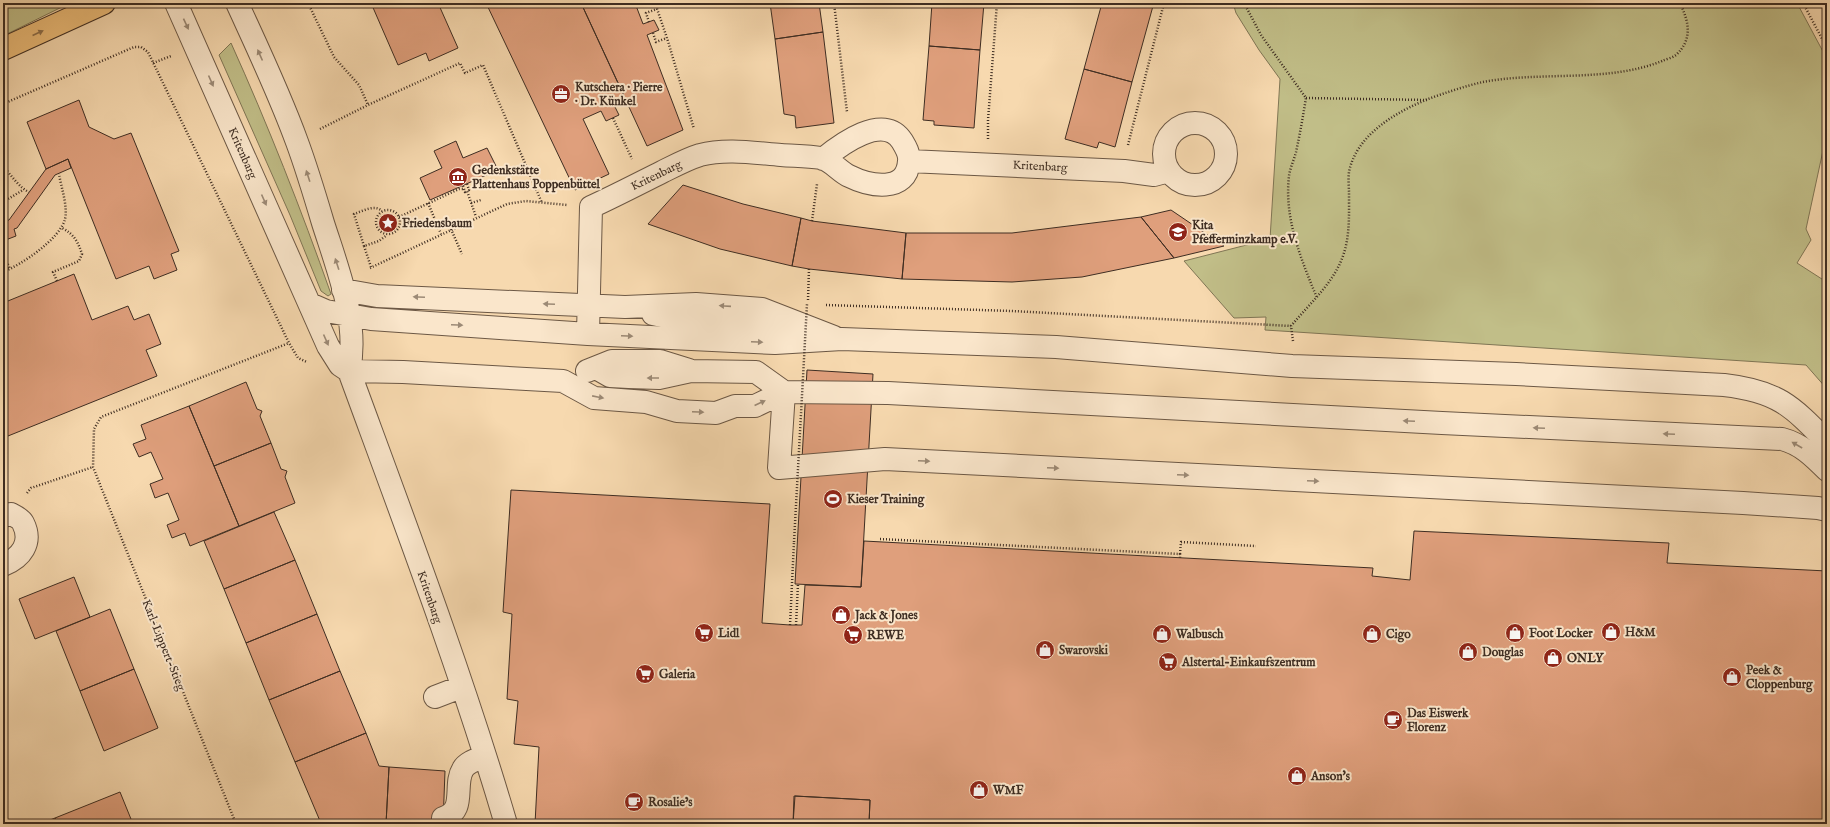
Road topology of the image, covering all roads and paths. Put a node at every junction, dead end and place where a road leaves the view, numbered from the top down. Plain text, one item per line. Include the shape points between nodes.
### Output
1 (104, 3) edge
2 (176, 3) edge
3 (237, 3) edge
4 (308, 3) edge
5 (655, 3) edge
6 (834, 3) edge
7 (997, 3) edge
8 (1164, 3) edge
9 (1244, 3) edge
10 (1680, 3) edge
11 (1803, 3) edge
12 (657, 9) junction
13 (649, 22) dead end
14 (653, 33) dead end
15 (667, 38) junction
16 (1827, 48) edge
17 (3, 49) edge
18 (1306, 98) junction
19 (1427, 100) junction
20 (3, 104) edge
21 (368, 105) junction
22 (847, 116) dead end
23 (613, 118) dead end
24 (297, 141) junction
25 (700, 155) junction
26 (823, 159) junction
27 (909, 161) junction
28 (988, 163) junction
29 (3, 167) edge
30 (1124, 171) junction
31 (1169, 171) dead end
32 (59, 174) dead end
33 (643, 182) junction
34 (467, 184) dead end
35 (463, 186) dead end
36 (464, 189) junction
37 (23, 190) junction
38 (467, 191) junction
39 (29, 192) dead end
40 (815, 192) dead end
41 (480, 200) dead end
42 (3, 202) edge
43 (428, 203) junction
44 (472, 203) junction
45 (542, 203) junction
46 (591, 207) junction
47 (382, 211) junction
48 (399, 217) junction
49 (476, 217) junction
50 (812, 221) dead end
51 (62, 228) junction
52 (451, 230) junction
53 (441, 234) junction
54 (387, 235) junction
55 (364, 246) junction
56 (3, 253) edge
57 (462, 254) dead end
58 (371, 267) junction
59 (10, 269) junction
60 (809, 269) dead end
61 (3, 272) edge
62 (57, 281) dead end
63 (342, 283) junction
64 (1317, 298) junction
65 (310, 304) junction
66 (807, 304) junction
67 (815, 304) dead end
68 (823, 305) dead end
69 (588, 306) junction
70 (348, 315) junction
71 (588, 334) junction
72 (842, 339) junction
73 (289, 343) junction
74 (349, 371) junction
75 (563, 380) junction
76 (784, 392) junction
77 (1827, 442) edge
78 (93, 466) junction
79 (1827, 470) edge
80 (1827, 510) edge
81 (7, 515) edge
82 (880, 538) dead end
83 (1256, 546) dead end
84 (1180, 554) junction
85 (1180, 558) dead end
86 (3, 565) edge
87 (798, 584) dead end
88 (790, 625) dead end
89 (796, 625) dead end
90 (461, 687) junction
91 (435, 697) dead end
92 (485, 756) junction
93 (443, 818) dead end
94 (236, 824) edge
95 (506, 824) edge

17 -> 1 main road
2 -> 65 street, Kritenbarg
24 -> 3 street, Kritenbarg
4 - 21 path via 334,57 359,86
5 - 12 path
6 - 22 path
7 - 28 path via 988,120
8 - 30 path via 1129,136
9 - 18 path via 1261,35
10 - 19 path via 1689,33 1685,44 1675,56 1636,69 1483,82
11 - 16 path
12 - 13 path via 646,12
12 - 15 path
14 - 15 path via 656,42
15 - 25 path
18 - 19 path
18 - 64 path via 1289,175 1288,195 1291,226 1300,257
19 - 64 path via 1381,126 1365,139 1356,154 1349,172 1349,228 1343,256
20 - 73 path via 134,47 141,47 148,52
21 - 24 path
21 - 45 path via 460,63 464,73 483,65
23 - 33 path
63 -> 24 street, Kritenbarg
25 - 26 street, Kritenbarg via 712,152 739,152
25 - 33 street, Kritenbarg
26 - 27 street, Kritenbarg via 848,176 863,182 885,185 898,182 903,177
26 - 27 street via 843,142 865,132 877,130 888,131 900,138
27 - 28 street, Kritenbarg
28 - 30 street, Kritenbarg
29 - 37 path
30 - 31 street, Kritenbarg via 1154,176
32 - 51 path via 65,218
33 - 46 street, Kritenbarg
34 - 38 path
35 - 36 path
36 - 38 path
36 - 43 path
37 - 39 path
37 - 42 path
38 - 44 path
40 - 50 path
41 - 44 path
43 - 48 path
43 - 53 path
44 - 49 path
45 - 46 path
45 - 49 path via 526,201 507,204
46 - 69 street
47 - 48 path via 394,212
47 - 54 path via 377,217 376,224 379,232
47 - 55 path via 374,208 354,214
48 - 54 path via 398,229
49 - 52 path
51 - 59 path via 34,254
51 - 62 path via 70,232 77,241 82,254 79,261 54,272
52 - 53 path
52 - 57 path
53 - 58 path
54 - 55 path
55 - 58 path
56 - 59 path
58 - 63 path
59 - 61 path
60 - 66 path
69 -> 63 street via 377,296
63 - 70 street, Kritenbarg
64 - 68 path via 1291,326 1012,311
65 - 70 street
65 -> 74 street, Kritenbarg via 335,358
66 - 67 path
66 - 88 path, bridge
69 - 71 street
72 -> 69 street via 762,309 696,304 625,308
70 -> 71 street via 390,321
70 - 74 street, Kritenbarg via 352,342
71 -> 72 street via 775,343
72 - 77 street via 1056,347 1292,366 1524,374 1724,385 1768,394 1788,405
73 - 74 path via 298,358 306,362
73 - 78 path, Karl-Lippert-Stieg via 101,417 94,429
74 - 75 street
74 - 90 street, Kritenbarg
75 -> 76 street via 594,398 646,402 677,411 716,413 735,406 754,406
76 -> 75 street via 756,372 691,371 659,378 610,376 596,368
79 -> 76 street via 1810,453 1794,442 1782,439 888,393
76 -> 80 street via 780,468 885,459 1743,503
78 - 81 path via 31,488
78 - 94 path, Karl-Lippert-Stieg
81 - 86 street via 22,522 27,536 23,552
82 - 84 path
83 - 84 path via 1181,542
84 - 85 path
87 - 89 path
90 - 91 street
90 - 92 street, Kritenbarg
92 - 93 street via 463,768 455,810 451,816
92 - 95 street, Kritenbarg

